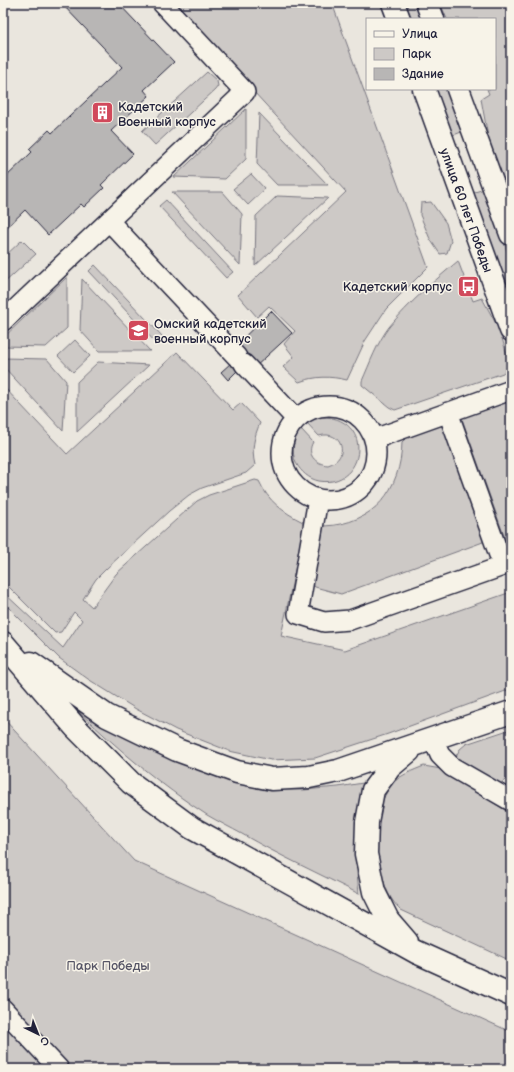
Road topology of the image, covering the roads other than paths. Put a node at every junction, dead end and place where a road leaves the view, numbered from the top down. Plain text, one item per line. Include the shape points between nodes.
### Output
1 (162, 3) edge
2 (393, 3) edge
3 (427, 3) edge
4 (399, 18) edge
5 (433, 18) edge
6 (424, 90) edge
7 (458, 90) edge
8 (481, 151) junction
9 (450, 162) junction
10 (109, 221) junction
11 (511, 234) edge
12 (3, 321) edge
13 (511, 330) edge
14 (511, 390) edge
15 (448, 412) junction
16 (296, 418) junction
17 (374, 438) junction
18 (318, 499) junction
19 (5, 645) edge
20 (511, 712) edge
21 (425, 742) junction
22 (509, 797) edge
23 (416, 952) junction
24 (511, 995) edge
25 (3, 1009) edge
26 (59, 1069) edge

1 - 10 lane via 246,92
2 - 4 main road
3 - 5 main road
6 - 9 main road, улица 60 лет Победы
7 - 8 main road
8 - 9 main road
8 - 11 main road
9 - 13 main road, улица 60 лет Победы
10 - 12 lane
10 - 16 lane
14 - 15 lane
15 - 17 lane
15 - 18 lane via 503,566 350,620 324,622 298,614
16 - 17 lane via 307,410 320,406 347,409 359,416
16 - 18 lane via 287,430 282,444 285,472 293,484 304,493
17 - 18 lane via 374,467 358,490 346,497
19 - 21 main road via 108,716 177,750 237,772 272,779 309,777 338,771
19 - 23 main road via 76,728 131,783 192,828
20 - 21 main road
21 - 22 lane via 452,767
21 - 23 main road via 390,767 373,790 367,822 366,854 374,892 388,920
23 - 24 main road
25 - 26 lane

